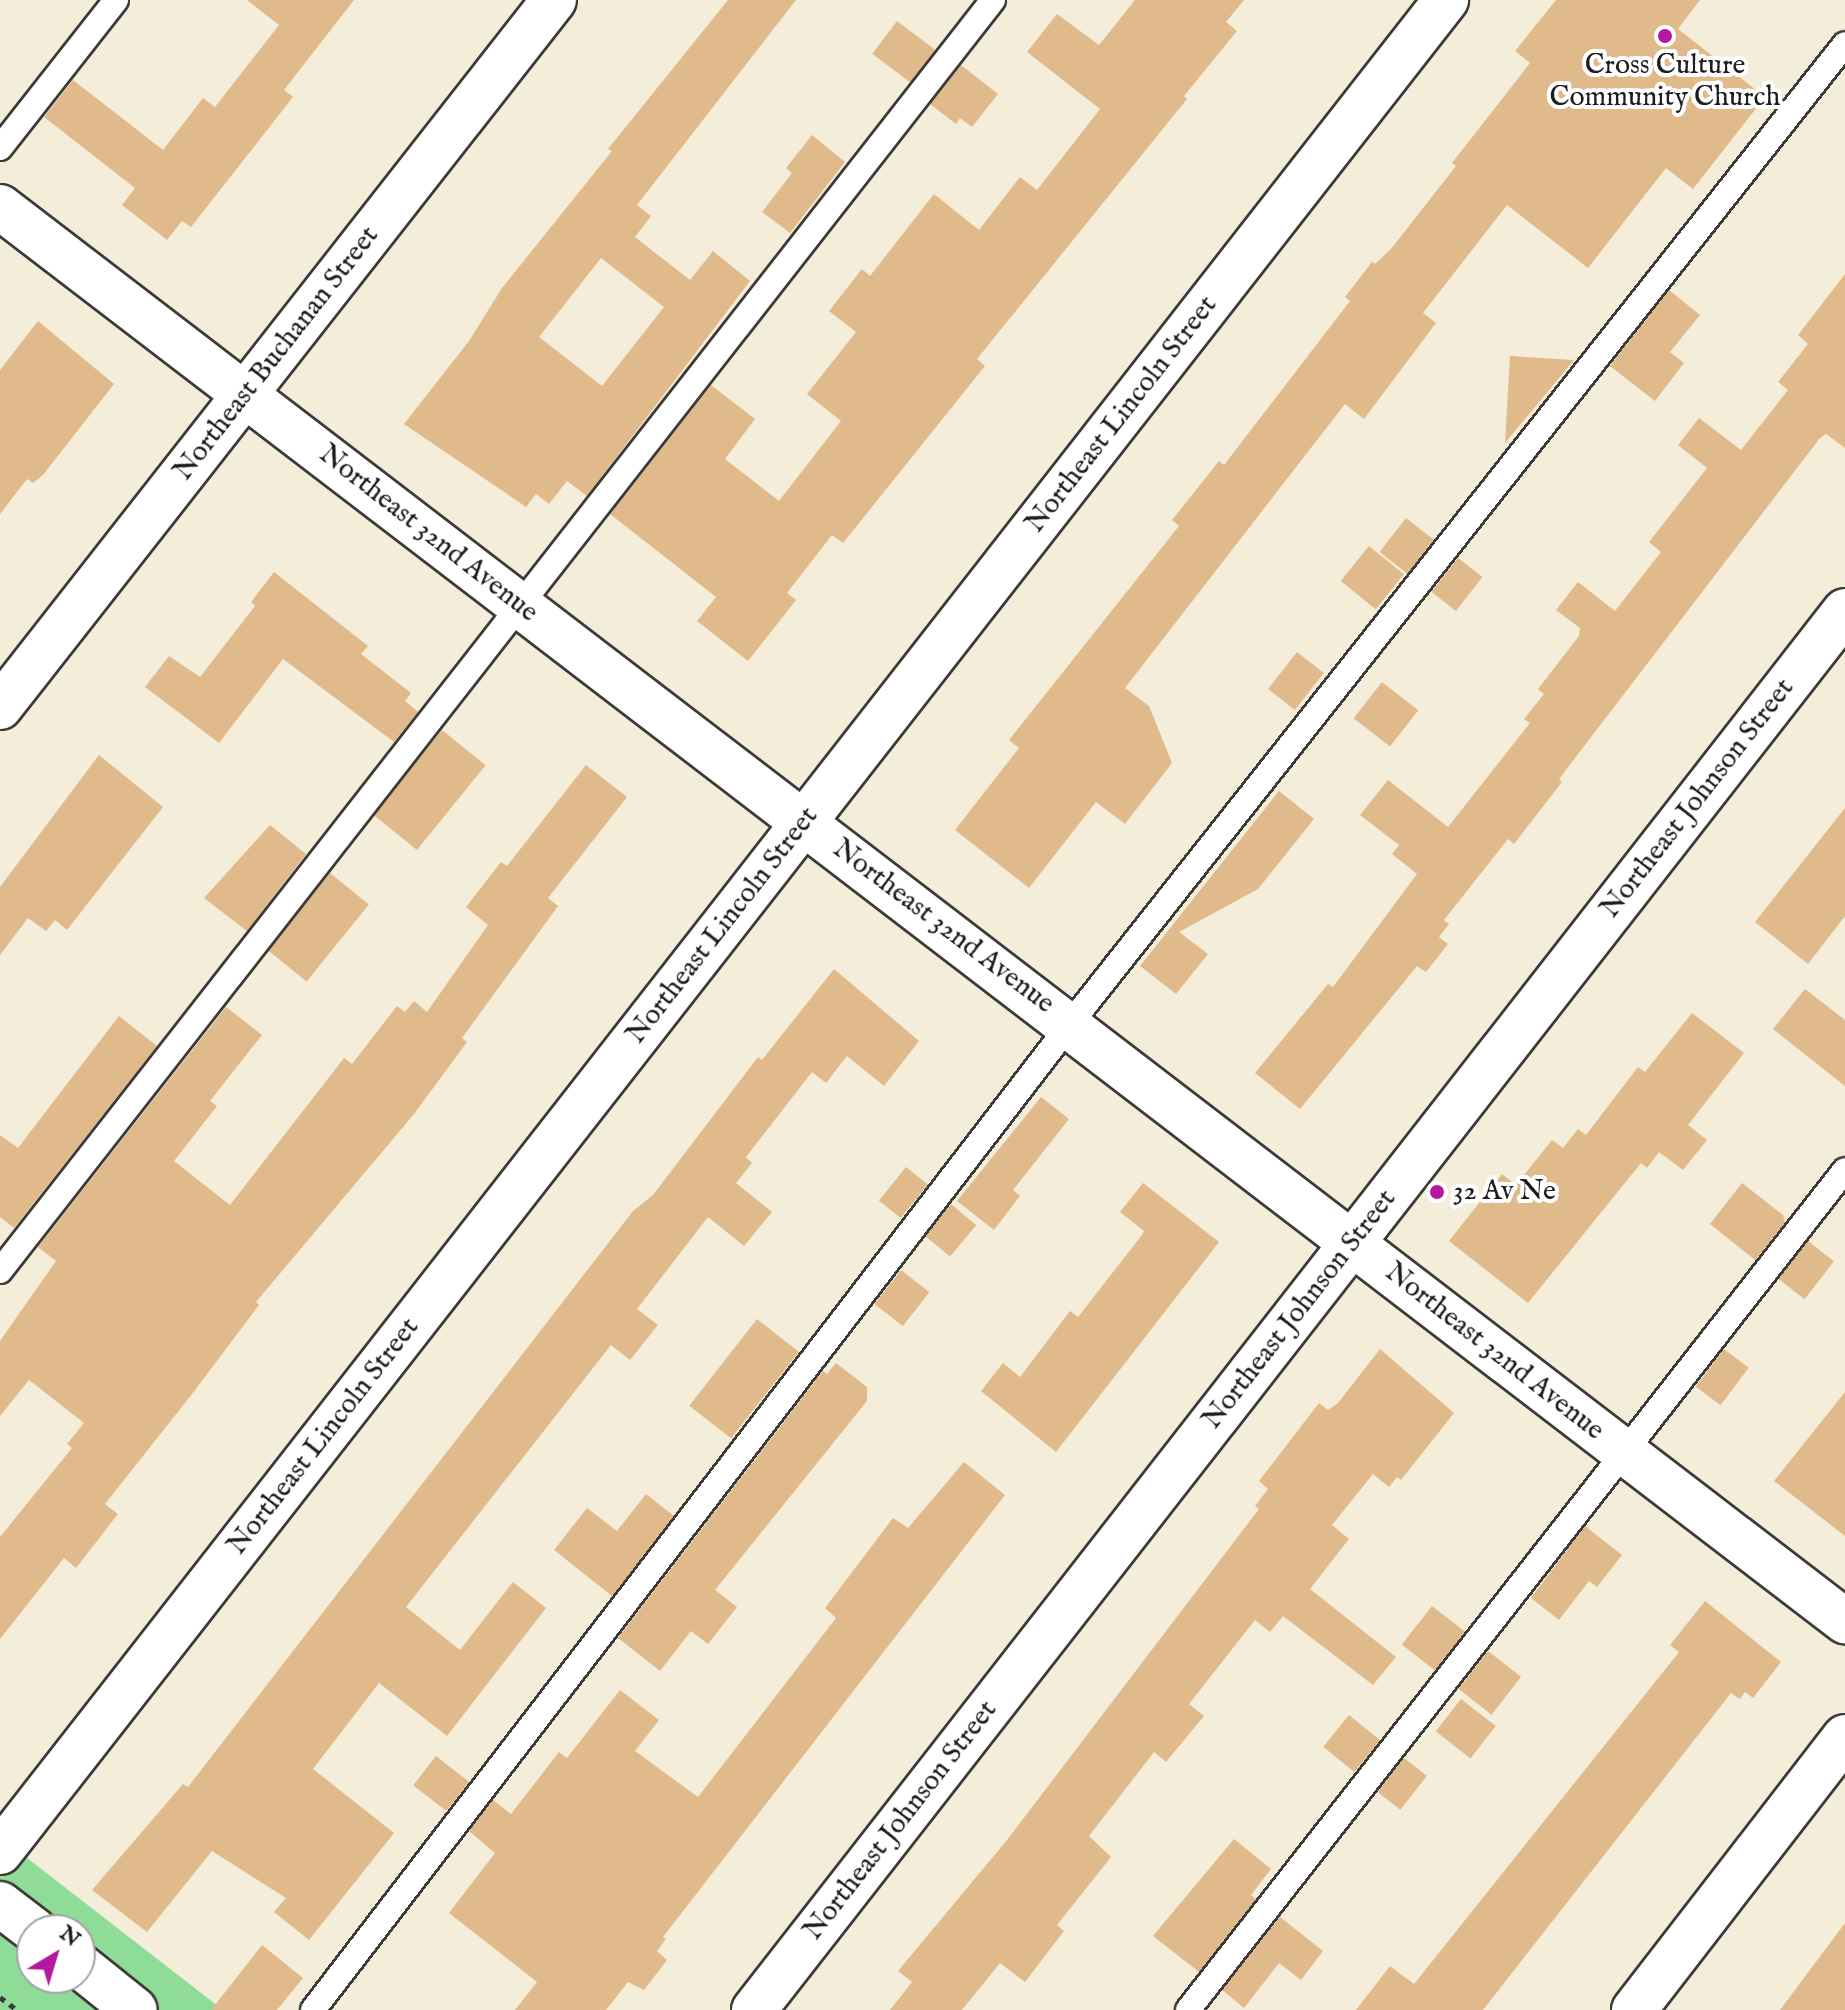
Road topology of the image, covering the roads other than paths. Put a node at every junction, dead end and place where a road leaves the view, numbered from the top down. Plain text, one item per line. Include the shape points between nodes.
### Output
1 (116, 0) edge
2 (554, 0) edge
3 (993, 0) edge
4 (1446, 0) edge
5 (1845, 44) edge
6 (0, 148) edge
7 (0, 207) edge
8 (246, 392) junction
9 (519, 606) junction
10 (1845, 611) edge
11 (0, 707) edge
12 (805, 822) junction
13 (1070, 1024) junction
14 (1845, 1170) edge
15 (1353, 1242) junction
16 (0, 1271) edge
17 (1623, 1454) junction
18 (1845, 1621) edge
19 (1845, 1737) edge
20 (0, 1852) edge
21 (0, 1904) edge
22 (16, 1916) edge
23 (96, 1979) edge
24 (135, 2010) edge
25 (313, 2010) edge
26 (754, 2010) edge
27 (1188, 2010) edge
28 (1634, 2010) edge

1 - 6 lane
2 - 8 street, Northeast Buchanan Street
3 - 9 lane
4 - 12 street, Northeast Lincoln Street
5 - 13 lane
7 - 8 street, Northeast 32nd Avenue
8 - 9 street, Northeast 32nd Avenue
8 - 11 street, Northeast Buchanan Street
9 - 12 street, Northeast 32nd Avenue
9 - 16 lane
10 - 15 street, Northeast Johnson Street
12 - 13 street, Northeast 32nd Avenue
12 - 20 street, Northeast Lincoln Street
13 - 15 street, Northeast 32nd Avenue
13 - 25 lane
14 - 17 lane
15 - 17 street, Northeast 32nd Avenue
15 - 26 street, Northeast Johnson Street
17 - 18 street, Northeast 32nd Avenue
17 - 27 lane
19 - 28 street
21 - 22 street
23 - 24 street

